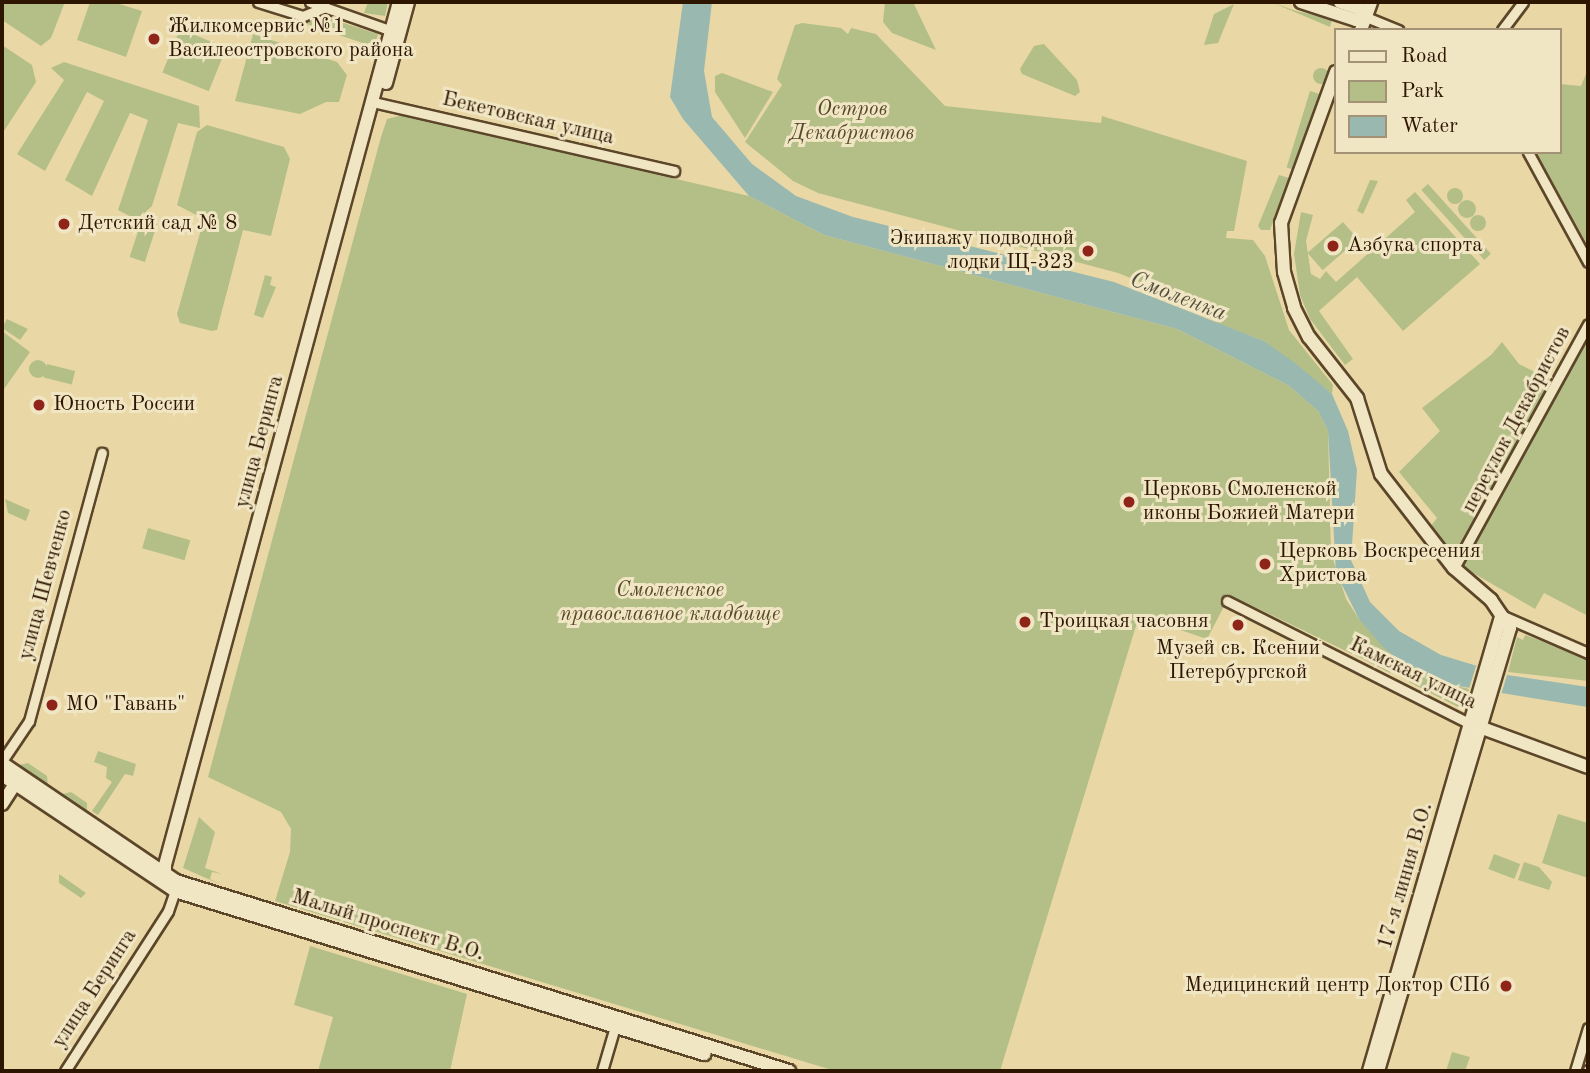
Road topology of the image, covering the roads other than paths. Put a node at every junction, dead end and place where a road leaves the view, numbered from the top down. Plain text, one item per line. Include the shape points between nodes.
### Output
1 (258, 2) edge
2 (310, 2) edge
3 (399, 2) edge
4 (408, 2) edge
5 (1301, 2) edge
6 (1340, 2) edge
7 (1371, 2) edge
8 (1522, 2) edge
9 (325, 7) junction
10 (1359, 18) edge
11 (1392, 28) edge
12 (1503, 28) edge
13 (396, 32) junction
14 (1334, 77) edge
15 (1334, 100) edge
16 (377, 102) junction
17 (1529, 154) edge
18 (674, 171) dead end
19 (1282, 235) junction
20 (1588, 262) edge
21 (1588, 324) edge
22 (103, 453) dead end
23 (1454, 568) junction
24 (1227, 601) dead end
25 (1502, 616) junction
26 (1588, 653) edge
27 (1475, 726) junction
28 (2, 762) edge
29 (1588, 767) edge
30 (2, 775) edge
31 (18, 780) junction
32 (2, 804) edge
33 (172, 882) junction
34 (616, 1022) junction
35 (1588, 1028) edge
36 (65, 1071) edge
37 (601, 1071) edge
38 (761, 1071) edge
39 (789, 1071) edge
40 (1369, 1071) edge
41 (1378, 1071) edge
42 (1575, 1071) edge

1 - 9 street via 303,16
2 - 9 street
3 - 13 main road, улица Беринга
4 - 13 main road, улица Беринга
5 - 10 main road
6 - 10 main road
7 - 10 main road
8 - 12 street
9 - 13 street
10 - 11 street
13 - 16 main road, улица Беринга
14 - 19 main road via 1283,210
15 - 19 main road
16 - 18 street, Бекетовская улица
16 - 33 main road, улица Беринга
17 - 20 street
19 - 23 main road via 1284,272 1301,323 1357,398 1381,474
21 - 23 street, переулок Декабристов
22 - 28 street, улица Шевченко via 29,721
23 - 25 main road via 1491,600
24 - 27 street, Камская улица
25 - 26 street
25 - 27 main road
27 - 29 main road, Камская улица
27 - 40 main road, 17-я линия В.О.
27 - 41 main road
28 - 31 main road, Малый проспект В.О.
30 - 31 main road, Малый проспект В.О.
31 - 32 main road
31 - 33 main road, Малый проспект В.О.
31 - 33 main road, Малый проспект В.О.
33 - 34 main road, Малый проспект В.О.
33 - 36 street, улица Беринга via 168,911
34 - 37 street
34 - 38 main road, Малый проспект В.О.
34 - 39 main road, Малый проспект В.О.
35 - 42 street

